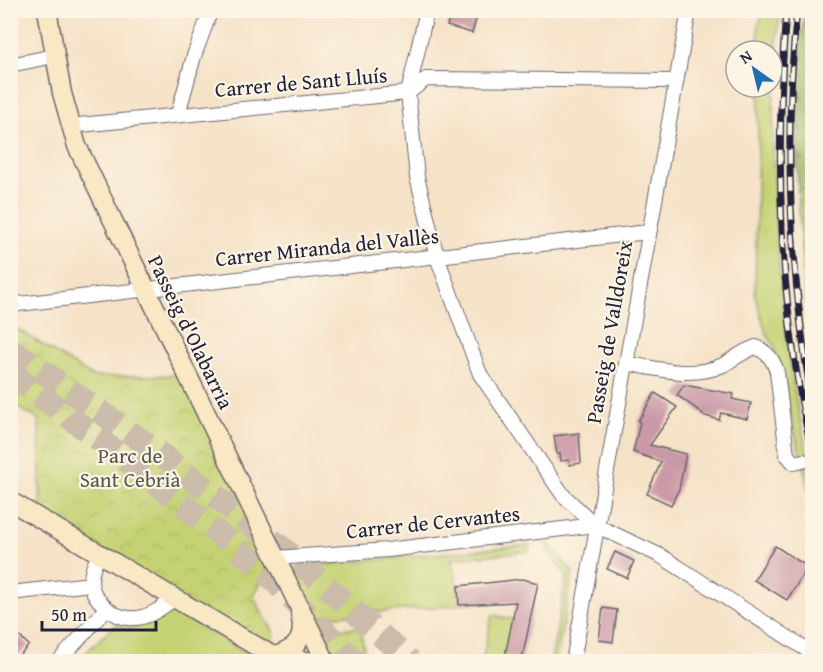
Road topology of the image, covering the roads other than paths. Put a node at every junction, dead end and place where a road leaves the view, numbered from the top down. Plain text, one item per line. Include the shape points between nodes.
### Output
1 (47, 10) edge
2 (211, 10) edge
3 (427, 10) edge
4 (689, 10) edge
5 (54, 56) junction
6 (10, 65) edge
7 (676, 81) junction
8 (408, 93) junction
9 (178, 114) junction
10 (69, 126) junction
11 (648, 232) junction
12 (437, 257) junction
13 (144, 288) junction
14 (10, 305) edge
15 (626, 363) junction
16 (804, 461) dead end
17 (10, 501) edge
18 (595, 525) junction
19 (99, 554) junction
20 (275, 558) junction
21 (91, 584) junction
22 (10, 593) edge
23 (175, 598) junction
24 (296, 599) junction
25 (106, 609) junction
26 (813, 653) edge
27 (279, 659) edge
28 (58, 662) edge
29 (312, 662) edge
30 (326, 662) edge
31 (573, 662) edge

1 - 5 main road, Passeig d'Olabarria
2 - 9 street
3 - 8 street
4 - 7 street, Passeig de Valldoreix
5 - 6 street
5 - 10 main road, Passeig d'Olabarria
7 - 8 street, Carrer de Sant Lluís via 426,79
7 - 11 street, Passeig de Valldoreix
8 - 9 street, Carrer de Sant Lluís
8 - 12 street via 417,177
9 - 10 street, Carrer de Sant Lluís
10 - 13 main road, Passeig d'Olabarria
11 - 12 street, Carrer Miranda del Vallès
11 - 15 street, Passeig de Valldoreix
12 - 13 street, Carrer Miranda del Vallès
12 - 18 street via 480,374 563,495
13 - 14 street, Carrer Miranda del Vallès
13 - 20 main road, Passeig d'Olabarria
15 - 16 street via 669,372 701,370 722,366 756,347 766,352 777,372 787,455 794,463
15 - 18 street, Passeig de Valldoreix
17 - 19 main road
18 - 20 street, Carrer de Cervantes via 388,550
18 - 26 street via 661,556
18 - 31 street, Passeig de Valldoreix
19 - 21 street
19 - 23 main road
20 - 24 main road, Passeig d'Olabarria
21 - 22 street
21 - 25 street
23 - 25 street via 154,613 129,618
23 - 27 main road
24 - 27 main road via 303,626 299,642
24 - 30 main road, Passeig d'Olabarria
25 - 28 street
27 - 29 main road

